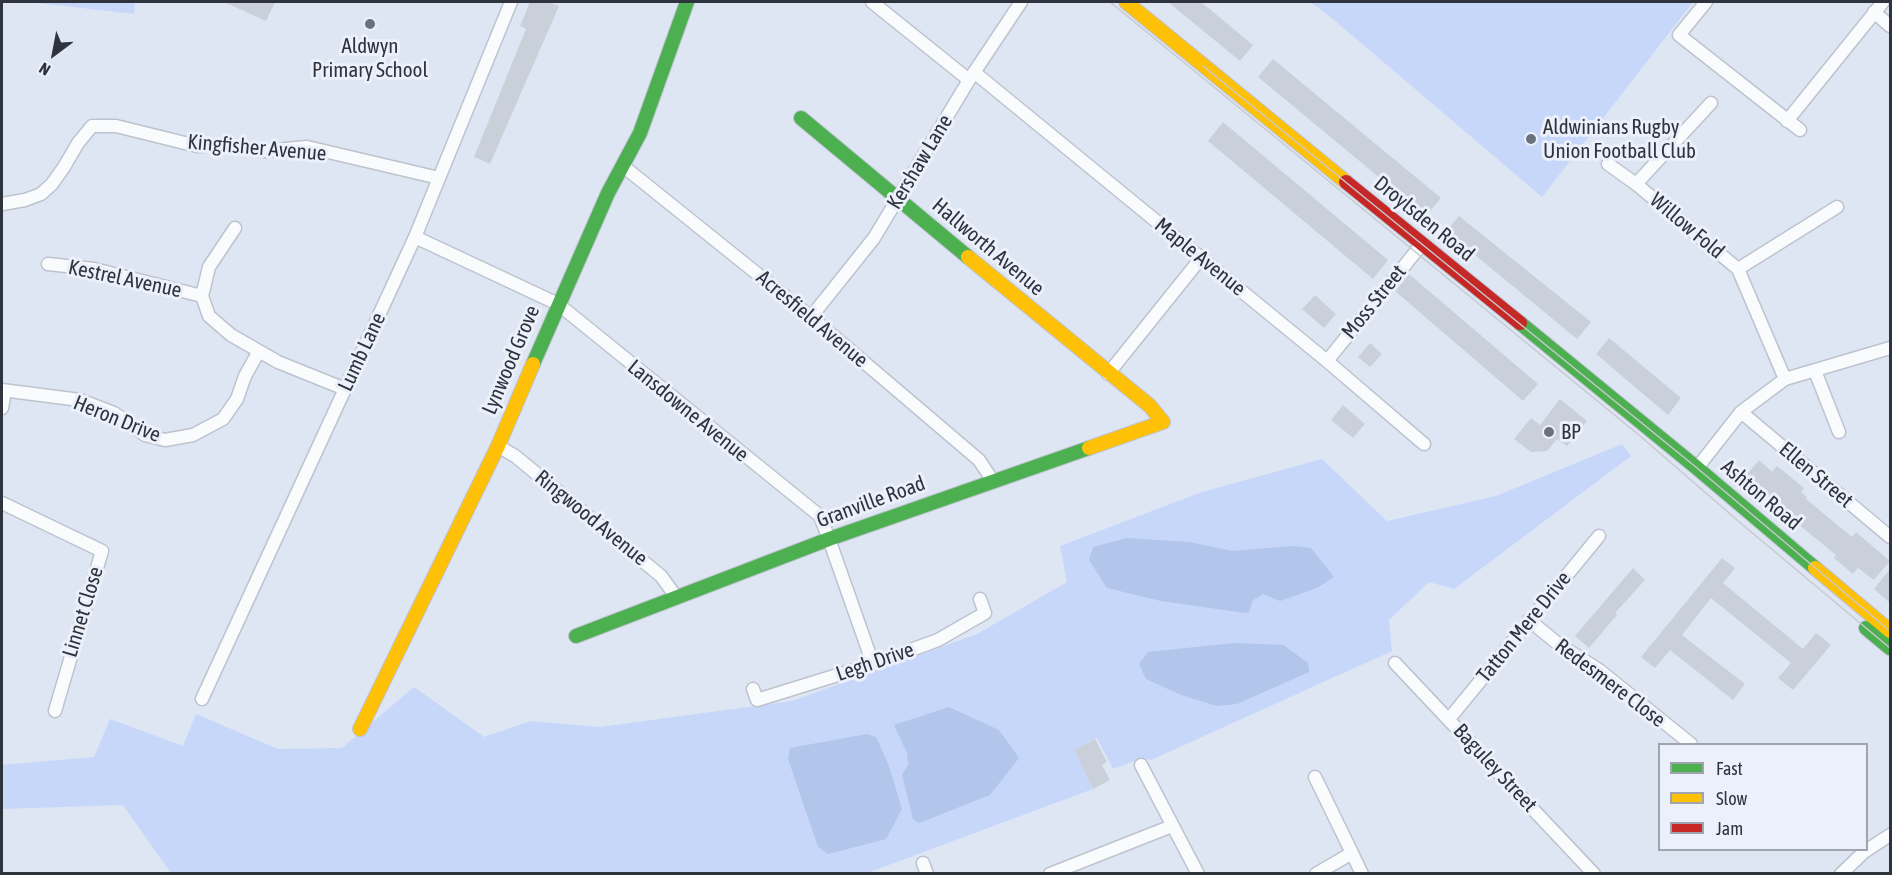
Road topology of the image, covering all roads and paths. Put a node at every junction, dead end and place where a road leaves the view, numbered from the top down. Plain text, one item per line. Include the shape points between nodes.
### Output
1 (511, 2) edge
2 (687, 2) edge
3 (872, 2) edge
4 (1021, 2) edge
5 (1126, 2) edge
6 (1706, 2) edge
7 (1883, 2) edge
8 (1874, 12) junction
9 (1890, 26) edge
10 (972, 76) junction
11 (1711, 103) dead end
12 (801, 118) dead end
13 (1787, 121) junction
14 (1800, 130) dead end
15 (1608, 164) dead end
16 (623, 166) junction
17 (439, 178) junction
18 (1636, 184) junction
19 (898, 200) junction
20 (2, 204) edge
21 (1837, 207) dead end
22 (235, 228) dead end
23 (416, 237) junction
24 (1422, 244) junction
25 (1201, 258) junction
26 (48, 264) dead end
27 (1738, 269) junction
28 (202, 296) junction
29 (558, 304) junction
30 (811, 317) junction
31 (1890, 348) edge
32 (259, 351) junction
33 (1327, 361) junction
34 (1815, 370) junction
35 (1108, 374) junction
36 (1785, 379) junction
37 (345, 389) junction
38 (3, 390) edge
39 (1150, 406) joint
40 (2, 408) edge
41 (1741, 412) junction
42 (1839, 432) dead end
43 (1424, 444) dead end
44 (498, 446) junction
45 (1697, 468) junction
46 (993, 481) junction
47 (2, 503) edge
48 (1599, 536) dead end
49 (1890, 537) edge
50 (829, 539) junction
51 (677, 598) junction
52 (980, 599) dead end
53 (1529, 620) junction
54 (1890, 631) edge
55 (576, 636) dead end
56 (1890, 648) edge
57 (1395, 663) dead end
58 (873, 664) junction
59 (753, 689) dead end
60 (202, 699) dead end
61 (55, 711) dead end
62 (1449, 719) junction
63 (360, 729) dead end
64 (1690, 743) edge
65 (1141, 765) dead end
66 (1315, 777) dead end
67 (1172, 825) junction
68 (1890, 836) edge
69 (1868, 850) edge
70 (1866, 851) edge
71 (1352, 853) junction
72 (1050, 873) edge
73 (1198, 873) edge
74 (1316, 873) edge
75 (1362, 873) edge
76 (1594, 873) edge
77 (1841, 873) edge

1 - 17 street, Lumb Lane
2 - 16 street, Lynwood Grove via 640,134
3 - 10 street, Maple Avenue
4 - 10 street, Kershaw Lane
5 - 24 street, Droylsden Road
6 - 13 street via 1679,35
7 - 8 street
8 - 9 street
8 - 13 street
10 - 19 street, Kershaw Lane
10 - 25 street, Maple Avenue
11 - 18 street, Willow Fold
12 - 19 street, Hallworth Avenue
13 - 14 street
15 - 18 street, Willow Fold
16 - 29 street, Lynwood Grove
16 - 30 street, Acresfield Avenue
17 - 20 street, Kingfisher Avenue via 307,147 265,151 228,145 197,146 116,126 92,126 41,194
17 - 23 street, Lumb Lane
18 - 27 street, Willow Fold
19 - 30 street, Kershaw Lane via 874,238
19 - 35 street, Hallworth Avenue
21 - 27 street, Willow Fold
22 - 28 street, Kestrel Avenue via 209,267
23 - 29 street, Lansdowne Avenue
23 - 37 street, Lumb Lane
24 - 33 street, Moss Street
24 - 45 street, Droylsden Road
25 - 33 street, Maple Avenue
25 - 35 street
26 - 28 street, Kestrel Avenue via 94,268
27 - 36 street, Willow Fold
28 - 32 street, Kestrel Avenue via 209,316
29 - 44 street, Lynwood Grove
29 - 50 street, Lansdowne Avenue via 820,516
30 - 46 street, Acresfield Avenue via 979,460
31 - 34 street
32 - 37 street, Kestrel Avenue
32 - 38 street, Heron Drive via 237,399 223,419 194,435 165,440 145,435 114,413 81,400
33 - 43 street, Maple Avenue
34 - 36 street
34 - 42 street
35 - 39 street, Hallworth Avenue
36 - 41 street
37 - 60 street, Lumb Lane
38 - 40 street
39 - 46 street, Granville Road via 1163,422
41 - 45 street
41 - 49 street, Ellen Street
44 - 51 street, Ringwood Avenue via 661,576
44 - 63 street, Lynwood Grove
45 - 54 street, Ashton Road
45 - 56 street, Ashton Road via 1749,530
46 - 50 street, Granville Road
47 - 61 street, Linnet Close via 102,551
48 - 53 street, Tatton Mere Drive
50 - 51 street, Granville Road
50 - 58 street, Lansdowne Avenue
51 - 55 street, Granville Road
52 - 58 street, Legh Drive via 985,613 938,640
53 - 62 street, Tatton Mere Drive
53 - 64 street, Redesmere Close
57 - 62 street, Baguley Street
58 - 59 street, Legh Drive via 757,700
62 - 76 street, Baguley Street
65 - 67 street
66 - 71 street
67 - 72 street
67 - 73 street
68 - 69 street
70 - 77 street
71 - 74 street
71 - 75 street

